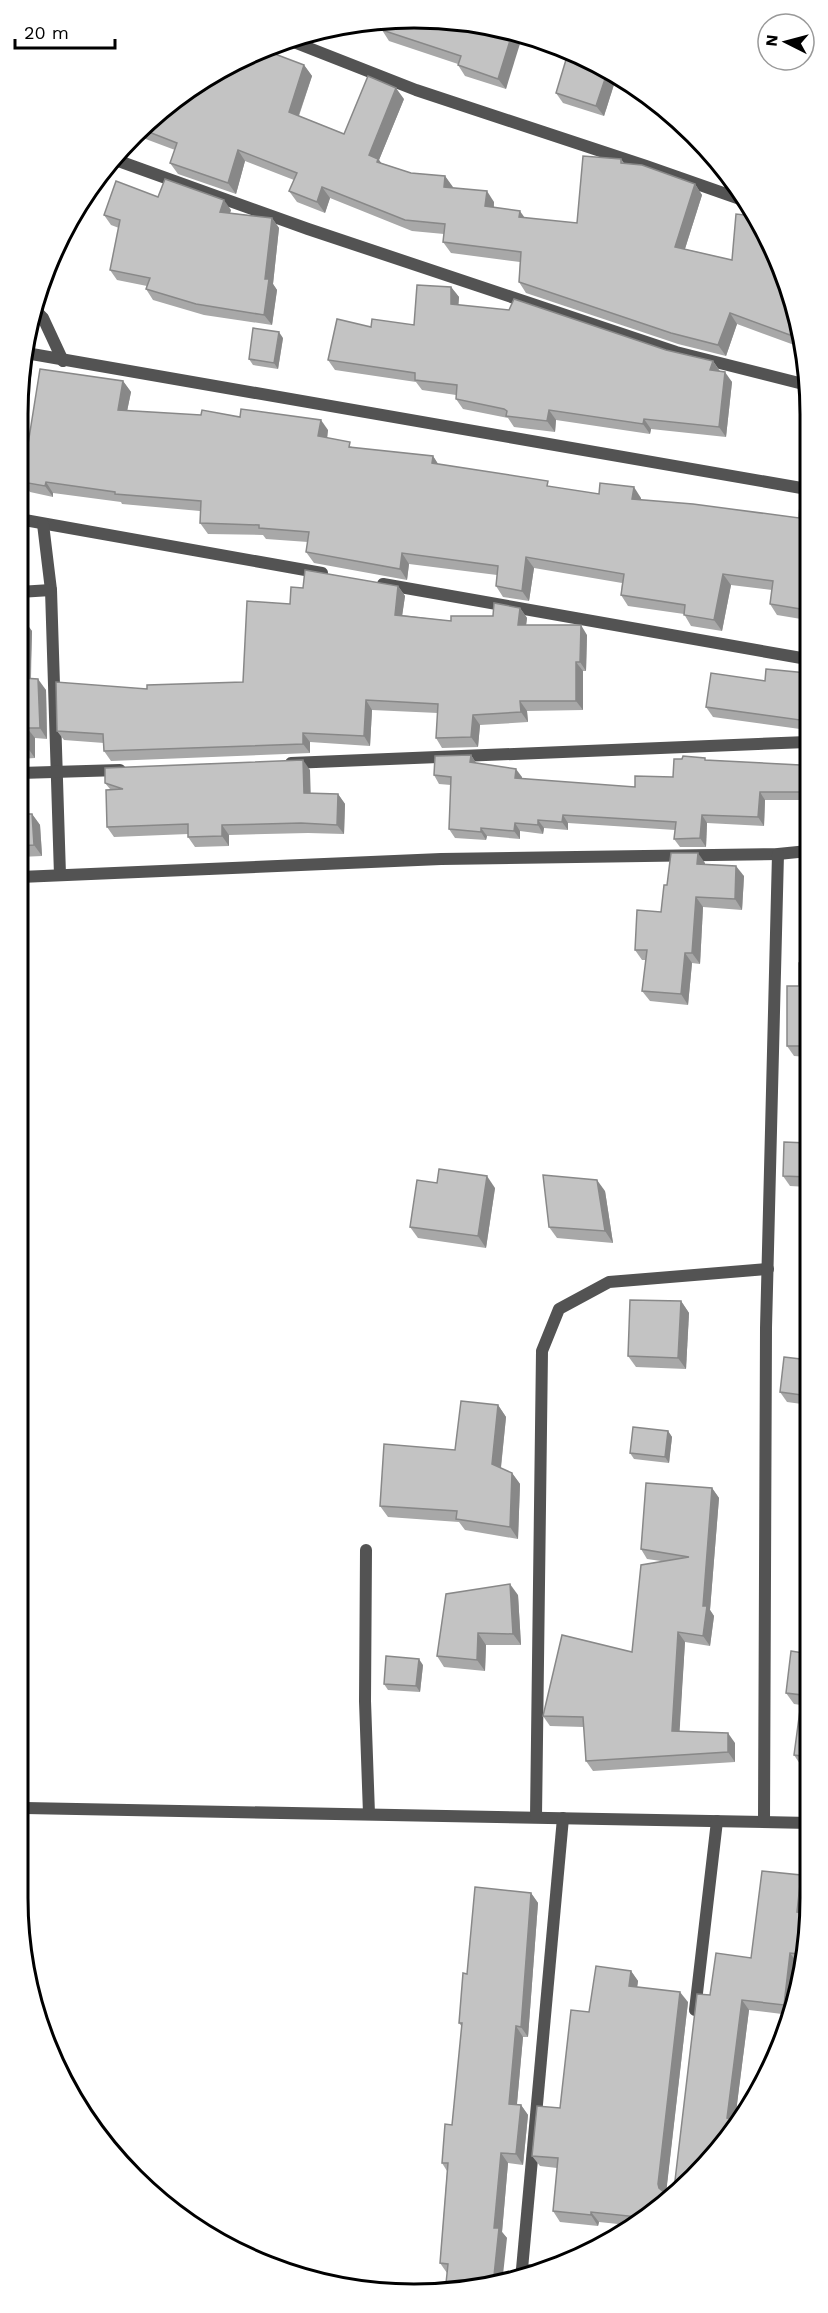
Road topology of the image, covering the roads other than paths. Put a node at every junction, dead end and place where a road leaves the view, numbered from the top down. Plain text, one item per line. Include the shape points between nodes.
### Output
1 (302, 45) edge
2 (122, 162) edge
3 (732, 196) edge
4 (42, 316) edge
5 (33, 357) edge
6 (63, 361) junction
7 (798, 383) edge
8 (800, 488) edge
9 (28, 520) edge
10 (43, 524) junction
11 (337, 576) edge
12 (372, 582) edge
13 (51, 590) junction
14 (28, 591) edge
15 (800, 658) edge
16 (800, 742) edge
17 (283, 763) edge
18 (128, 770) edge
19 (28, 773) edge
20 (57, 773) junction
21 (800, 852) edge
22 (778, 854) junction
23 (60, 875) junction
24 (28, 877) edge
25 (768, 1269) junction
26 (366, 1550) dead end
27 (28, 1808) edge
28 (369, 1814) junction
29 (536, 1818) junction
30 (562, 1818) junction
31 (717, 1821) junction
32 (764, 1822) junction
33 (800, 1823) edge
34 (694, 2020) edge
35 (522, 2269) edge

1 - 3 street via 416,90
2 - 7 street via 676,352
4 - 6 street
5 - 6 street via 42,362
6 - 8 street
9 - 10 street
10 - 11 street
10 - 13 street
12 - 15 street
13 - 14 street
13 - 20 street
16 - 17 street
18 - 20 street
19 - 20 street
20 - 23 street
21 - 22 street
22 - 23 street via 441,859
22 - 25 street
23 - 24 street
25 - 29 street via 609,1282 559,1309 542,1351
25 - 32 street
26 - 28 street
27 - 28 street
28 - 29 street
29 - 30 street
30 - 31 street
30 - 35 street
31 - 32 street
31 - 34 street
32 - 33 street

